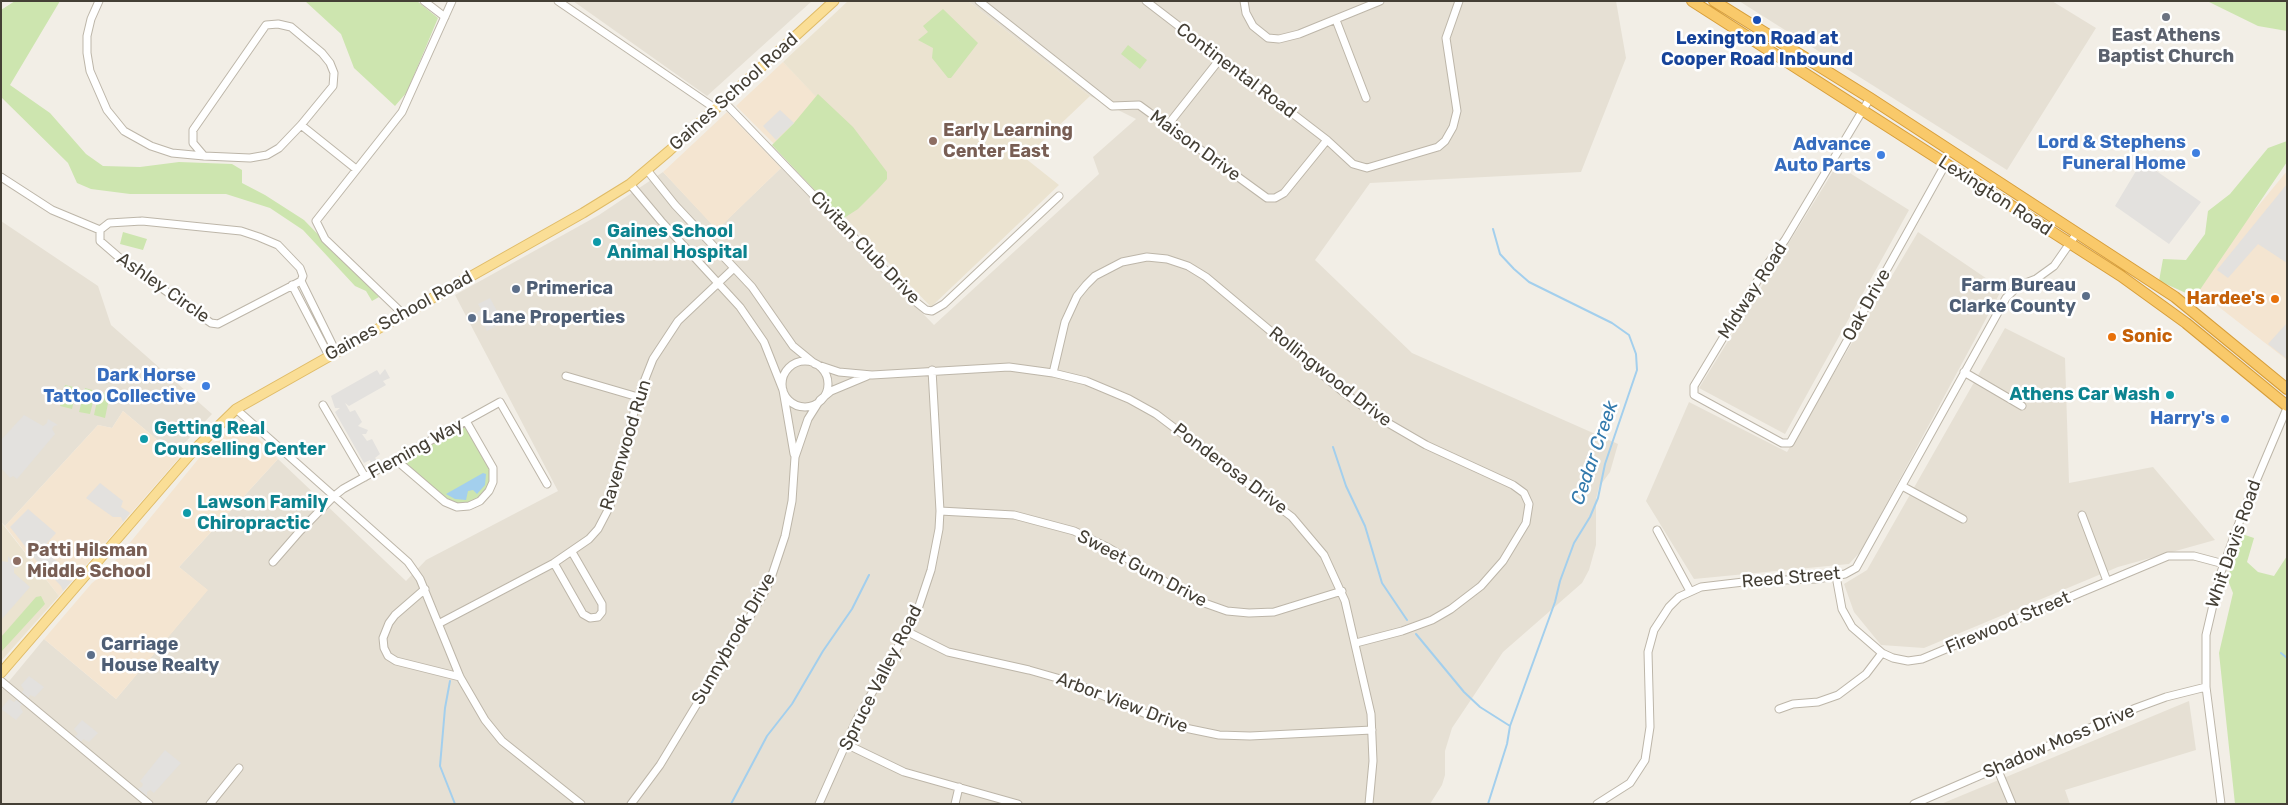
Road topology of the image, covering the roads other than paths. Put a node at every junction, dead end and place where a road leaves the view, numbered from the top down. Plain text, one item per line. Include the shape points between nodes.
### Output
1 (99, 1) edge
2 (424, 1) edge
3 (452, 1) edge
4 (834, 1) edge
5 (979, 1) edge
6 (1146, 1) edge
7 (1244, 1) edge
8 (1380, 1) edge
9 (1459, 1) edge
10 (1692, 1) edge
11 (1702, 1) edge
12 (561, 2) edge
13 (1719, 2) edge
14 (445, 17) junction
15 (1740, 17) junction
16 (1336, 20) junction
17 (1723, 23) junction
18 (1220, 58) junction
19 (1366, 98) dead end
20 (1870, 98) junction
21 (724, 102) junction
22 (716, 109) junction
23 (1862, 111) junction
24 (301, 125) junction
25 (1167, 126) junction
26 (1327, 140) junction
27 (204, 156) junction
28 (1946, 165) junction
29 (356, 169) junction
30 (647, 170) junction
31 (1, 178) edge
32 (630, 184) junction
33 (1059, 196) dead end
34 (100, 230) junction
35 (2078, 233) junction
36 (2071, 245) junction
37 (734, 268) junction
38 (301, 280) junction
39 (719, 283) junction
40 (292, 285) junction
41 (402, 313) junction
42 (2203, 337) junction
43 (332, 354) junction
44 (816, 364) junction
45 (932, 370) junction
46 (1964, 372) junction
47 (1053, 373) junction
48 (872, 375) junction
49 (566, 376) dead end
50 (2287, 389) edge
51 (783, 390) junction
52 (638, 397) junction
53 (2287, 398) edge
54 (820, 400) junction
55 (323, 405) dead end
56 (2022, 406) dead end
57 (2287, 407) edge
58 (236, 409) junction
59 (466, 421) junction
60 (1787, 444) joint
61 (795, 457) junction
62 (396, 460) junction
63 (365, 477) junction
64 (547, 484) dead end
65 (1902, 486) junction
66 (333, 497) junction
67 (940, 511) junction
68 (2082, 515) dead end
69 (1963, 519) dead end
70 (1657, 530) dead end
71 (572, 552) junction
72 (274, 562) dead end
73 (554, 563) junction
74 (2224, 564) junction
75 (1836, 576) junction
76 (2107, 581) junction
77 (425, 589) junction
78 (1690, 591) junction
79 (1342, 592) junction
80 (440, 623) junction
81 (908, 632) junction
82 (1356, 643) junction
83 (1882, 653) junction
84 (1, 673) edge
85 (460, 677) junction
86 (1, 681) edge
87 (2206, 687) junction
88 (1779, 708) dead end
89 (1372, 730) junction
90 (846, 744) junction
91 (239, 768) dead end
92 (1998, 768) junction
93 (959, 787) junction
94 (149, 804) edge
95 (210, 804) edge
96 (581, 804) edge
97 (631, 804) edge
98 (819, 804) edge
99 (955, 804) edge
100 (1018, 804) edge
101 (1369, 804) edge
102 (1597, 804) edge
103 (1914, 804) edge
104 (2012, 804) edge
105 (2221, 804) edge

1 - 27 street via 87,36 87,53 90,71 107,110 124,131 151,146 172,153
2 - 14 street
3 - 14 street
4 - 21 main road, Gaines School Road
5 - 25 street, Maison Drive via 1112,106 1139,105
6 - 18 street, Continental Road
7 - 16 street via 1253,26 1268,38 1299,34
8 - 16 street
9 - 26 street, Continental Road via 1446,38 1457,117 1445,141 1438,147 1367,168 1353,164
10 - 17 highway, Lexington Road
11 - 13 highway via 1715,9
12 - 22 street
13 - 15 highway, Lexington Road
14 - 29 street via 402,112
15 - 17 highway via 1728,18
15 - 20 highway, Lexington Road
16 - 19 street
17 - 23 highway, Lexington Road
18 - 25 street
18 - 26 street, Continental Road
20 - 23 street, Midway Road
20 - 35 highway, Lexington Road
21 - 22 main road, Gaines School Road
21 - 33 street, Civitan Club Drive via 926,310 932,311 944,304
22 - 30 main road, Gaines School Road
23 - 28 highway, Lexington Road
23 - 60 street, Midway Road via 1693,389 1697,396
24 - 27 street via 267,156
24 - 27 street via 333,86 334,73 322,53 291,27 266,25 193,130 193,143
24 - 29 street
25 - 26 street, Maison Drive via 1267,198 1284,194
28 - 36 highway, Lexington Road
28 - 60 street, Oak Drive
29 - 41 street via 318,217 318,228 325,239
30 - 32 main road, Gaines School Road
30 - 37 street, Ponderosa Drive
31 - 34 street via 52,210
32 - 39 street
32 - 41 main road, Gaines School Road
34 - 38 street via 108,223 142,221 241,231 278,246 300,268
34 - 40 street, Ashley Circle via 101,244 214,324
35 - 36 street, Reed Street
35 - 50 highway, Lexington Road via 2175,297
36 - 42 highway, Lexington Road via 2128,281
36 - 46 street, Reed Street via 2048,272 2018,286 2006,298
37 - 39 street, Ravenwood Run
37 - 44 street, Ponderosa Drive via 757,293 792,346
38 - 40 street, Ashley Circle
38 - 43 street
39 - 51 street via 764,342
39 - 52 street, Ravenwood Run via 669,333
40 - 43 street
41 - 43 main road, Gaines School Road
42 - 53 highway via 2224,346
42 - 57 highway, Lexington Road
43 - 58 main road, Gaines School Road
44 - 48 street, Ponderosa Drive via 839,372
44 - 51 street via 801,362 788,369 782,382
44 - 54 street via 828,382
45 - 47 street, Ponderosa Drive via 994,366
45 - 48 street, Ponderosa Drive
45 - 67 street, Spruce Valley Road
46 - 56 street
46 - 65 street, Reed Street
47 - 79 street, Ponderosa Drive via 1086,381 1129,399 1178,430 1292,517 1324,555
47 - 82 street, Rollingwood Drive via 1065,322 1086,284 1122,262 1147,257 1167,259 1206,277 1376,416 1426,445 1524,493 1529,504 1526,523 1503,560 1481,586 1432,620
48 - 54 street, Ponderosa Drive via 841,385
49 - 52 street
51 - 54 street via 786,397 798,406 812,405
51 - 61 street, Sunnybrook Drive
52 - 71 street, Ravenwood Run via 610,506 598,529
54 - 61 street, Sunnybrook Drive via 804,427
55 - 63 street
57 - 74 street, Whit Davis Road
58 - 66 street
58 - 84 main road, Gaines School Road via 194,450
59 - 62 street, Fleming Way
59 - 62 street via 493,468 493,482 480,500 469,506 457,507 446,502
59 - 64 street, Fleming Way via 500,402
61 - 97 street, Sunnybrook Drive via 792,501 785,536 763,594 660,765
62 - 63 street, Fleming Way
63 - 66 street, Fleming Way
65 - 69 street
65 - 75 street, Reed Street via 1856,568
66 - 72 street, Fleming Way
66 - 77 street via 400,554
67 - 79 street, Sweet Gum Drive via 1014,515 1074,531 1196,600 1227,611 1274,612
67 - 81 street, Spruce Valley Road via 931,570
68 - 76 street
70 - 78 street
71 - 73 street, Ravenwood Run
71 - 73 street via 602,604 598,617 590,618 583,614
73 - 80 street, Ravenwood Run
74 - 76 street, Firewood Street via 2177,555
74 - 87 street, Whit Davis Road via 2206,635
75 - 78 street, Reed Street via 1720,584
75 - 83 street, Firewood Street via 1845,618
76 - 83 street, Firewood Street via 1922,659 1908,661
77 - 80 street
77 - 85 street via 389,622 383,638 384,648 396,661
78 - 102 street, Reed Street via 1679,597 1661,617 1648,652 1650,728 1644,760 1630,783
79 - 82 street, Ponderosa Drive
80 - 85 street
81 - 89 street, Arbor View Drive via 948,652 1071,682 1185,728 1250,736
81 - 90 street, Spruce Valley Road via 866,701
82 - 89 street, Ponderosa Drive
83 - 88 street via 1866,674 1838,695 1818,702
85 - 96 street via 485,720 502,741
86 - 94 street
87 - 92 street, Shadow Moss Drive via 2153,702
87 - 105 street, Whit Davis Road
89 - 101 street, Ponderosa Drive
90 - 93 street via 899,770
90 - 98 street, Spruce Valley Road
91 - 95 street
92 - 103 street, Shadow Moss Drive
92 - 104 street
93 - 99 street
93 - 100 street

